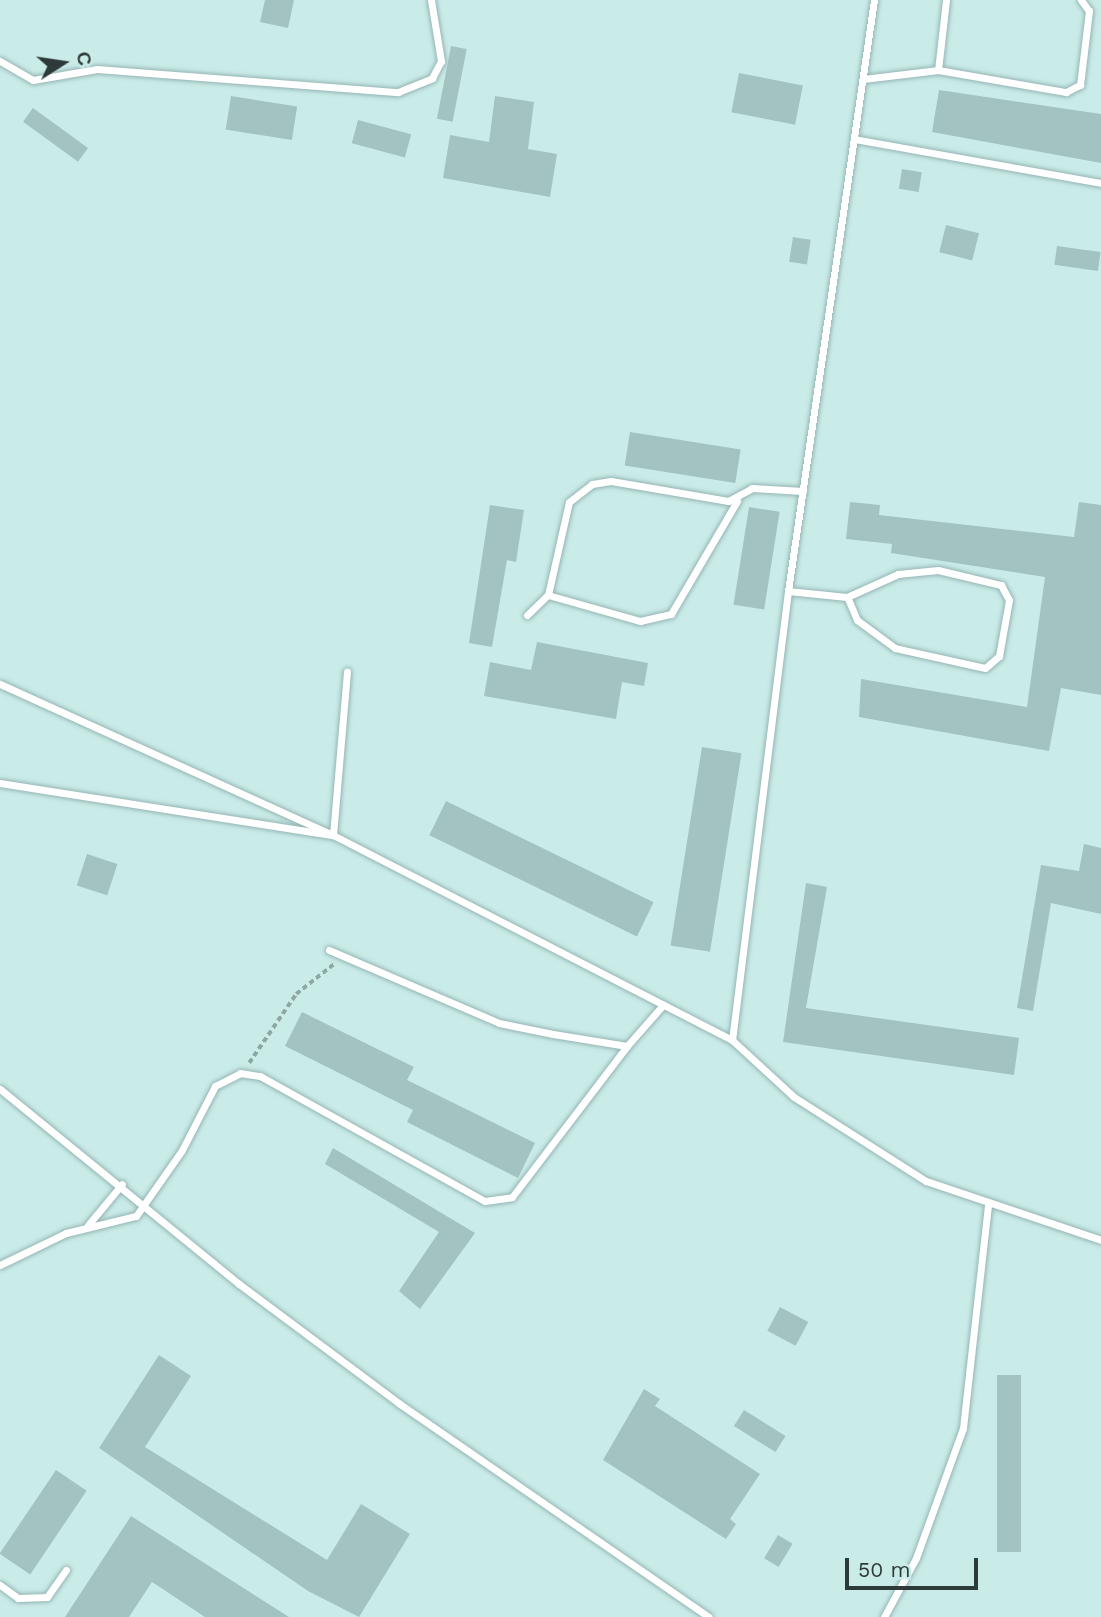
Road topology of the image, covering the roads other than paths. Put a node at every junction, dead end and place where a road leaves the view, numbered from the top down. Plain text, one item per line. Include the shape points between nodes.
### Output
1 (431, 0) edge
2 (874, 0) edge
3 (946, 0) edge
4 (1081, 0) edge
5 (0, 61) edge
6 (938, 71) junction
7 (863, 79) junction
8 (854, 139) junction
9 (1101, 183) edge
10 (803, 491) junction
11 (737, 501) junction
12 (788, 591) junction
13 (548, 595) junction
14 (847, 597) junction
15 (527, 615) dead end
16 (347, 672) dead end
17 (0, 684) edge
18 (0, 783) edge
19 (333, 835) junction
20 (329, 950) dead end
21 (663, 1005) junction
22 (732, 1040) junction
23 (626, 1046) junction
24 (0, 1089) edge
25 (122, 1184) junction
26 (148, 1206) junction
27 (988, 1206) junction
28 (88, 1225) junction
29 (1101, 1240) edge
30 (0, 1265) edge
31 (66, 1570) dead end
32 (0, 1585) edge
33 (709, 1617) edge
34 (884, 1617) edge

1 - 5 lane via 441,61 432,78 398,92 97,69 33,80
2 - 7 lane
3 - 6 lane
4 - 6 lane via 1089,11 1080,85 1066,92
6 - 7 lane
7 - 8 lane
8 - 9 lane
8 - 10 lane
10 - 11 lane via 752,488
10 - 12 lane
11 - 13 lane via 671,614 640,621
11 - 13 lane via 611,481 592,484 569,502
12 - 14 lane
12 - 22 lane
13 - 15 lane
14 - 14 lane via 898,574 937,570 1001,585 1009,600 999,656 985,668 895,648 857,621
16 - 19 lane
17 - 19 lane
18 - 19 lane
19 - 21 lane
20 - 23 lane via 499,1023
21 - 22 lane
21 - 23 lane
22 - 27 lane via 794,1097 926,1181
23 - 26 lane via 528,1182 512,1197 485,1201 260,1076 240,1073 215,1086
24 - 25 lane
25 - 26 lane
25 - 28 lane
26 - 28 lane via 127,1220
26 - 33 lane via 400,1404
27 - 29 lane
27 - 34 lane via 963,1428 916,1558
28 - 30 lane
31 - 32 lane via 47,1597 19,1598

